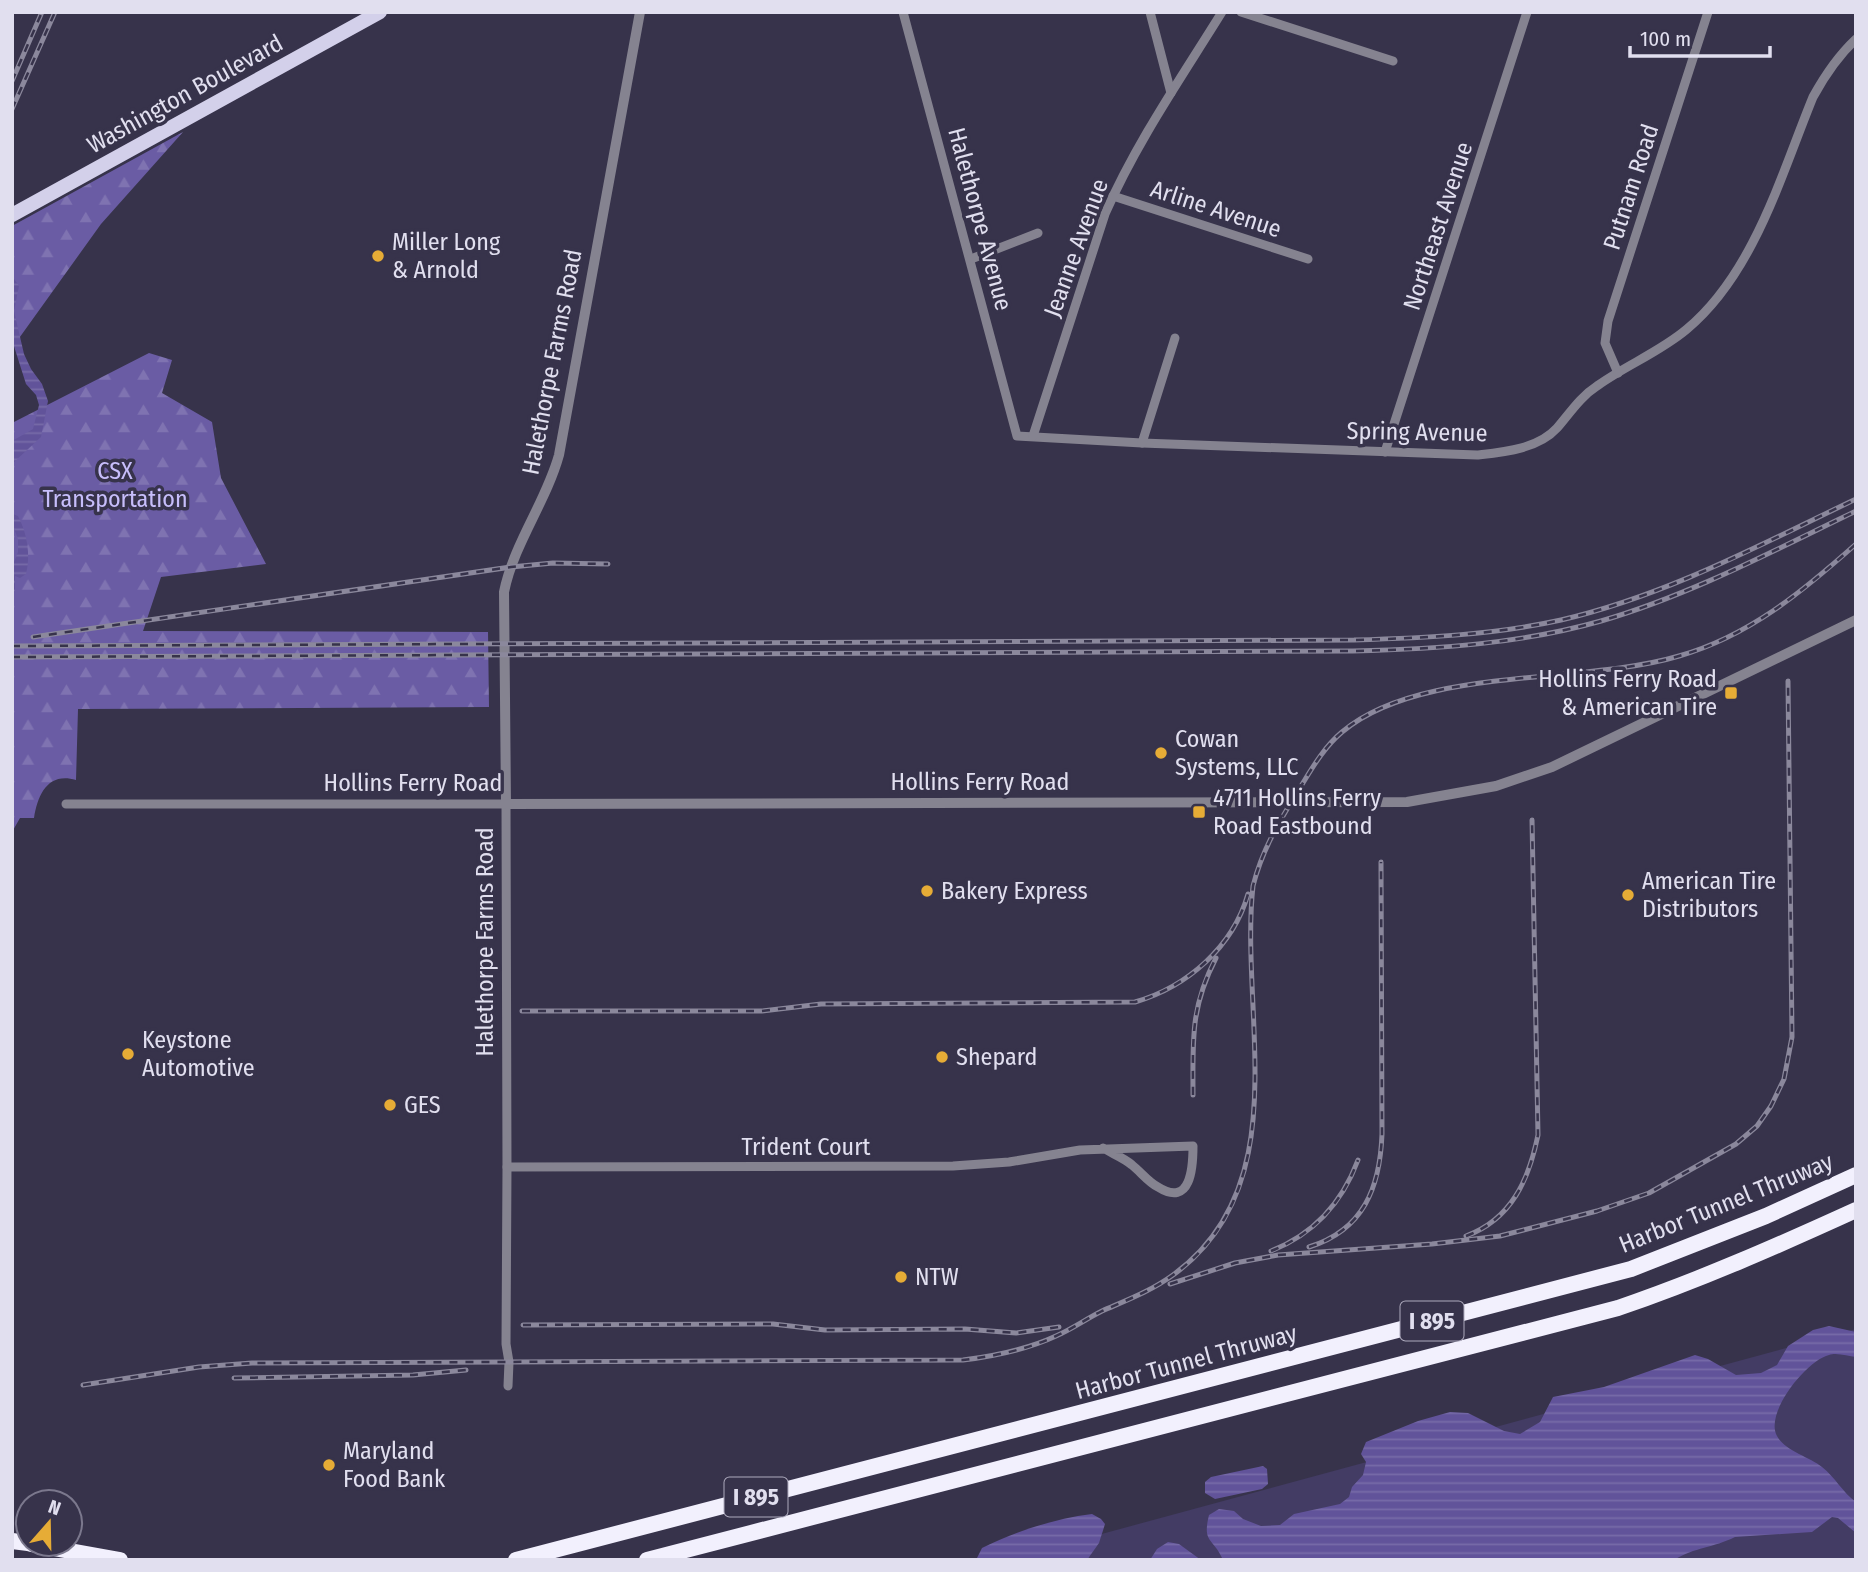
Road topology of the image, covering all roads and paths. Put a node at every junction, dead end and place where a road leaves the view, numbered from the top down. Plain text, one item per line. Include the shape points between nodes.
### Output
1 (380, 12) edge
2 (640, 12) edge
3 (903, 12) edge
4 (1150, 12) edge
5 (1222, 12) edge
6 (1241, 12) edge
7 (1527, 12) edge
8 (1708, 12) edge
9 (1856, 39) edge
10 (1393, 61) dead end
11 (1171, 93) junction
12 (1113, 196) junction
13 (15, 214) edge
14 (1038, 233) dead end
15 (1308, 258) dead end
16 (971, 259) junction
17 (1175, 338) dead end
18 (1618, 373) junction
19 (1017, 436) joint
20 (1033, 436) junction
21 (1142, 443) junction
22 (1385, 452) junction
23 (1856, 620) edge
24 (66, 804) dead end
25 (506, 804) junction
26 (1103, 1148) junction
27 (508, 1167) junction
28 (1856, 1175) edge
29 (1856, 1210) edge
30 (508, 1386) dead end
31 (84, 1554) edge
32 (120, 1560) edge
33 (516, 1560) edge
34 (647, 1560) edge

1 - 13 main road, Washington Boulevard
2 - 25 street, Halethorpe Farms Road via 559,455 504,592
3 - 16 street, Halethorpe Avenue
4 - 11 street
5 - 11 street, Jeanne Avenue
6 - 10 street
7 - 22 street, Northeast Avenue
8 - 18 street, Putnam Road via 1608,321 1605,342
9 - 18 street, Spring Avenue via 1837,58 1813,97 1753,244 1728,285 1688,328
11 - 12 street, Jeanne Avenue
12 - 15 street, Arline Avenue
12 - 20 street, Jeanne Avenue
14 - 16 street
16 - 19 street, Halethorpe Avenue
17 - 21 street
18 - 22 street, Spring Avenue via 1579,400 1555,430 1522,447 1477,455
19 - 20 street, Spring Avenue
20 - 21 street, Spring Avenue
21 - 22 street, Spring Avenue
23 - 25 street, Hollins Ferry Road via 1552,767 1496,786 1408,802
24 - 25 street, Hollins Ferry Road
25 - 27 street, Halethorpe Farms Road
26 - 26 street, Trident Court via 1193,1146 1193,1170 1186,1186 1178,1191 1161,1189 1129,1162
26 - 27 street, Trident Court via 953,1166
27 - 30 street, Halethorpe Farms Road
28 - 33 highway, Harbor Tunnel Thruway / I 895 via 1631,1269
29 - 34 highway, I 895 via 1686,1285 1618,1308
31 - 32 highway

